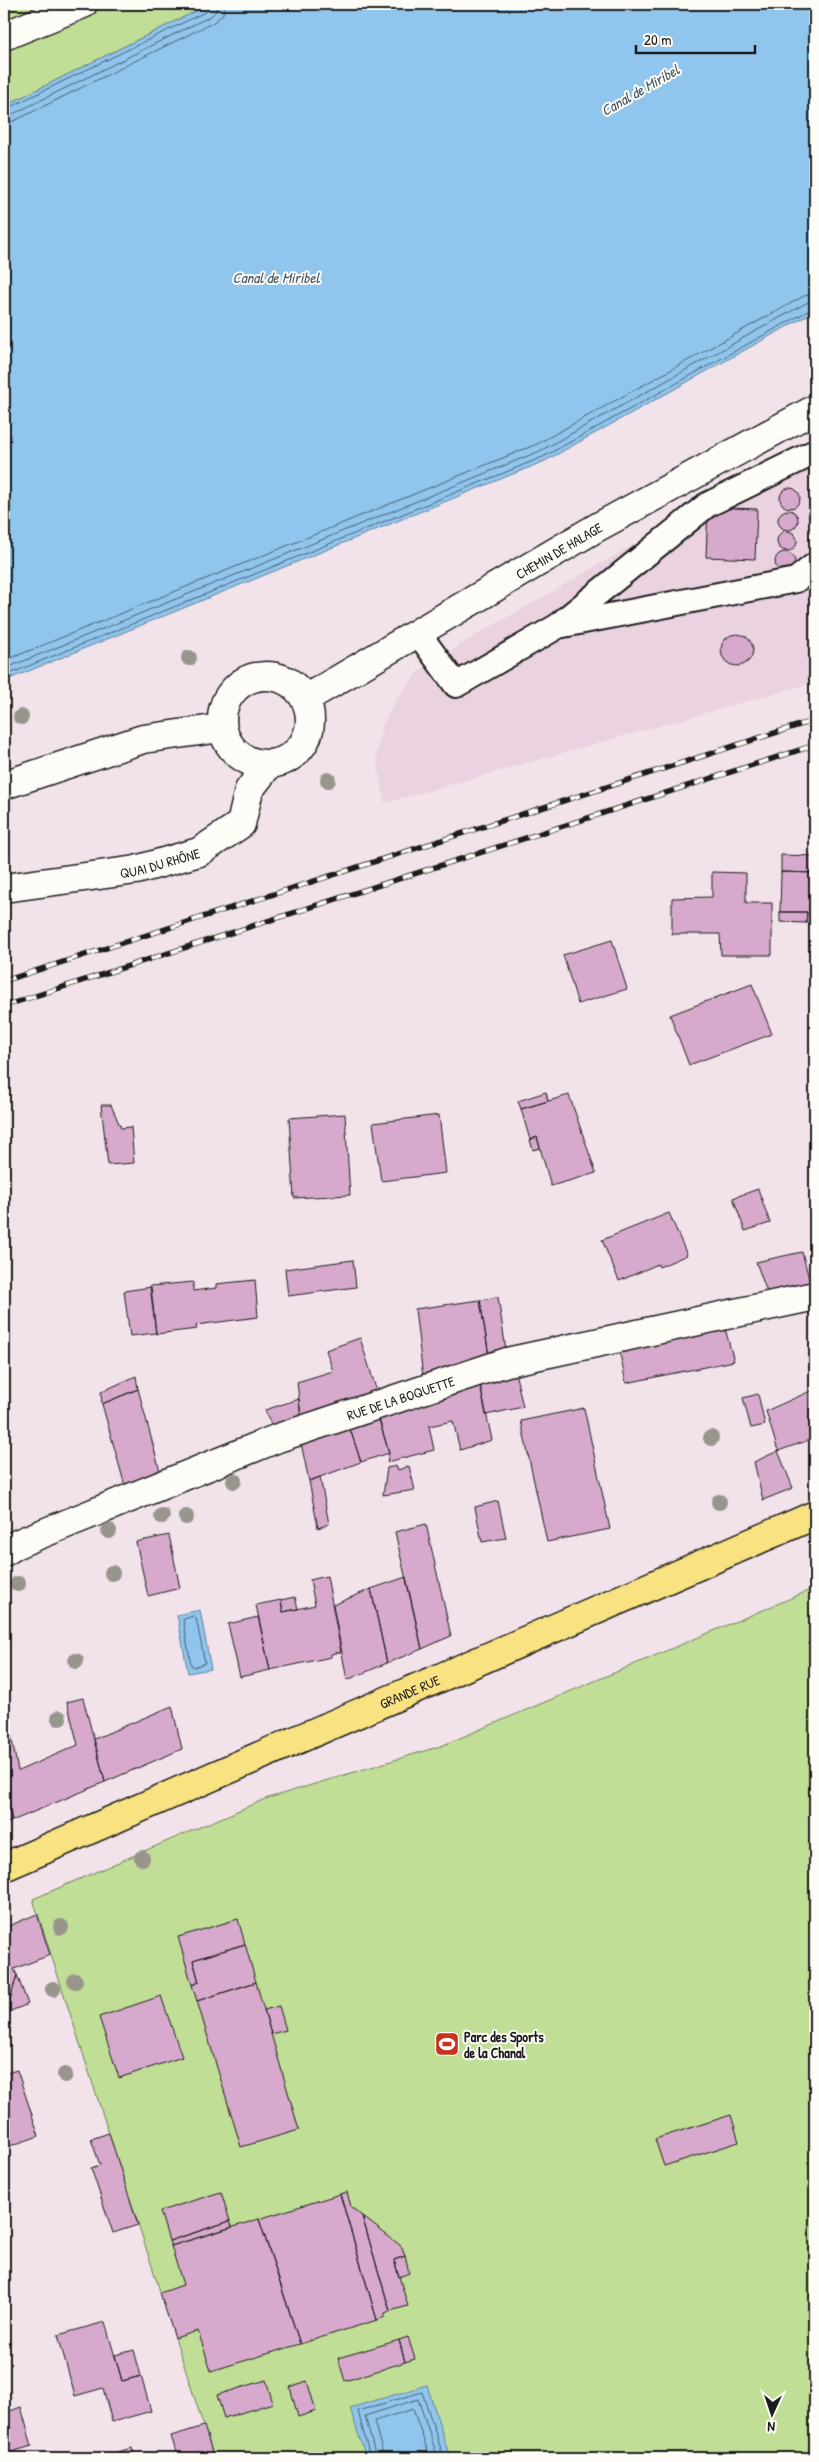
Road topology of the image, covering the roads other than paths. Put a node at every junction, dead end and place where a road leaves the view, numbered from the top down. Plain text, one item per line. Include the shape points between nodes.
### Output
1 (82, 4) edge
2 (4, 36) edge
3 (815, 409) edge
4 (815, 452) edge
5 (815, 565) edge
6 (558, 626) junction
7 (418, 633) junction
8 (305, 699) junction
9 (221, 728) junction
10 (269, 764) junction
11 (4, 785) edge
12 (4, 888) edge
13 (815, 1296) edge
14 (815, 1515) edge
15 (4, 1552) edge
16 (4, 1867) edge

1 - 2 street
3 - 7 street, CHEMIN DE HALAGE via 596,528
4 - 6 lane via 707,505
5 - 6 lane via 796,580
6 - 7 lane via 456,685
7 - 8 street, CHEMIN DE HALAGE
8 - 9 street via 290,682 277,676 249,678 228,696 222,709
8 - 10 street via 310,717 304,743 282,762
9 - 10 street via 231,748 241,757 254,763
9 - 11 street via 143,739
10 - 12 street, QUAI DU RHÔNE via 249,790 241,824 199,852 136,870
13 - 15 street, RUE DE LA BOQUETTE via 507,1362 278,1438 19,1543
14 - 16 main road, GRANDE RUE

